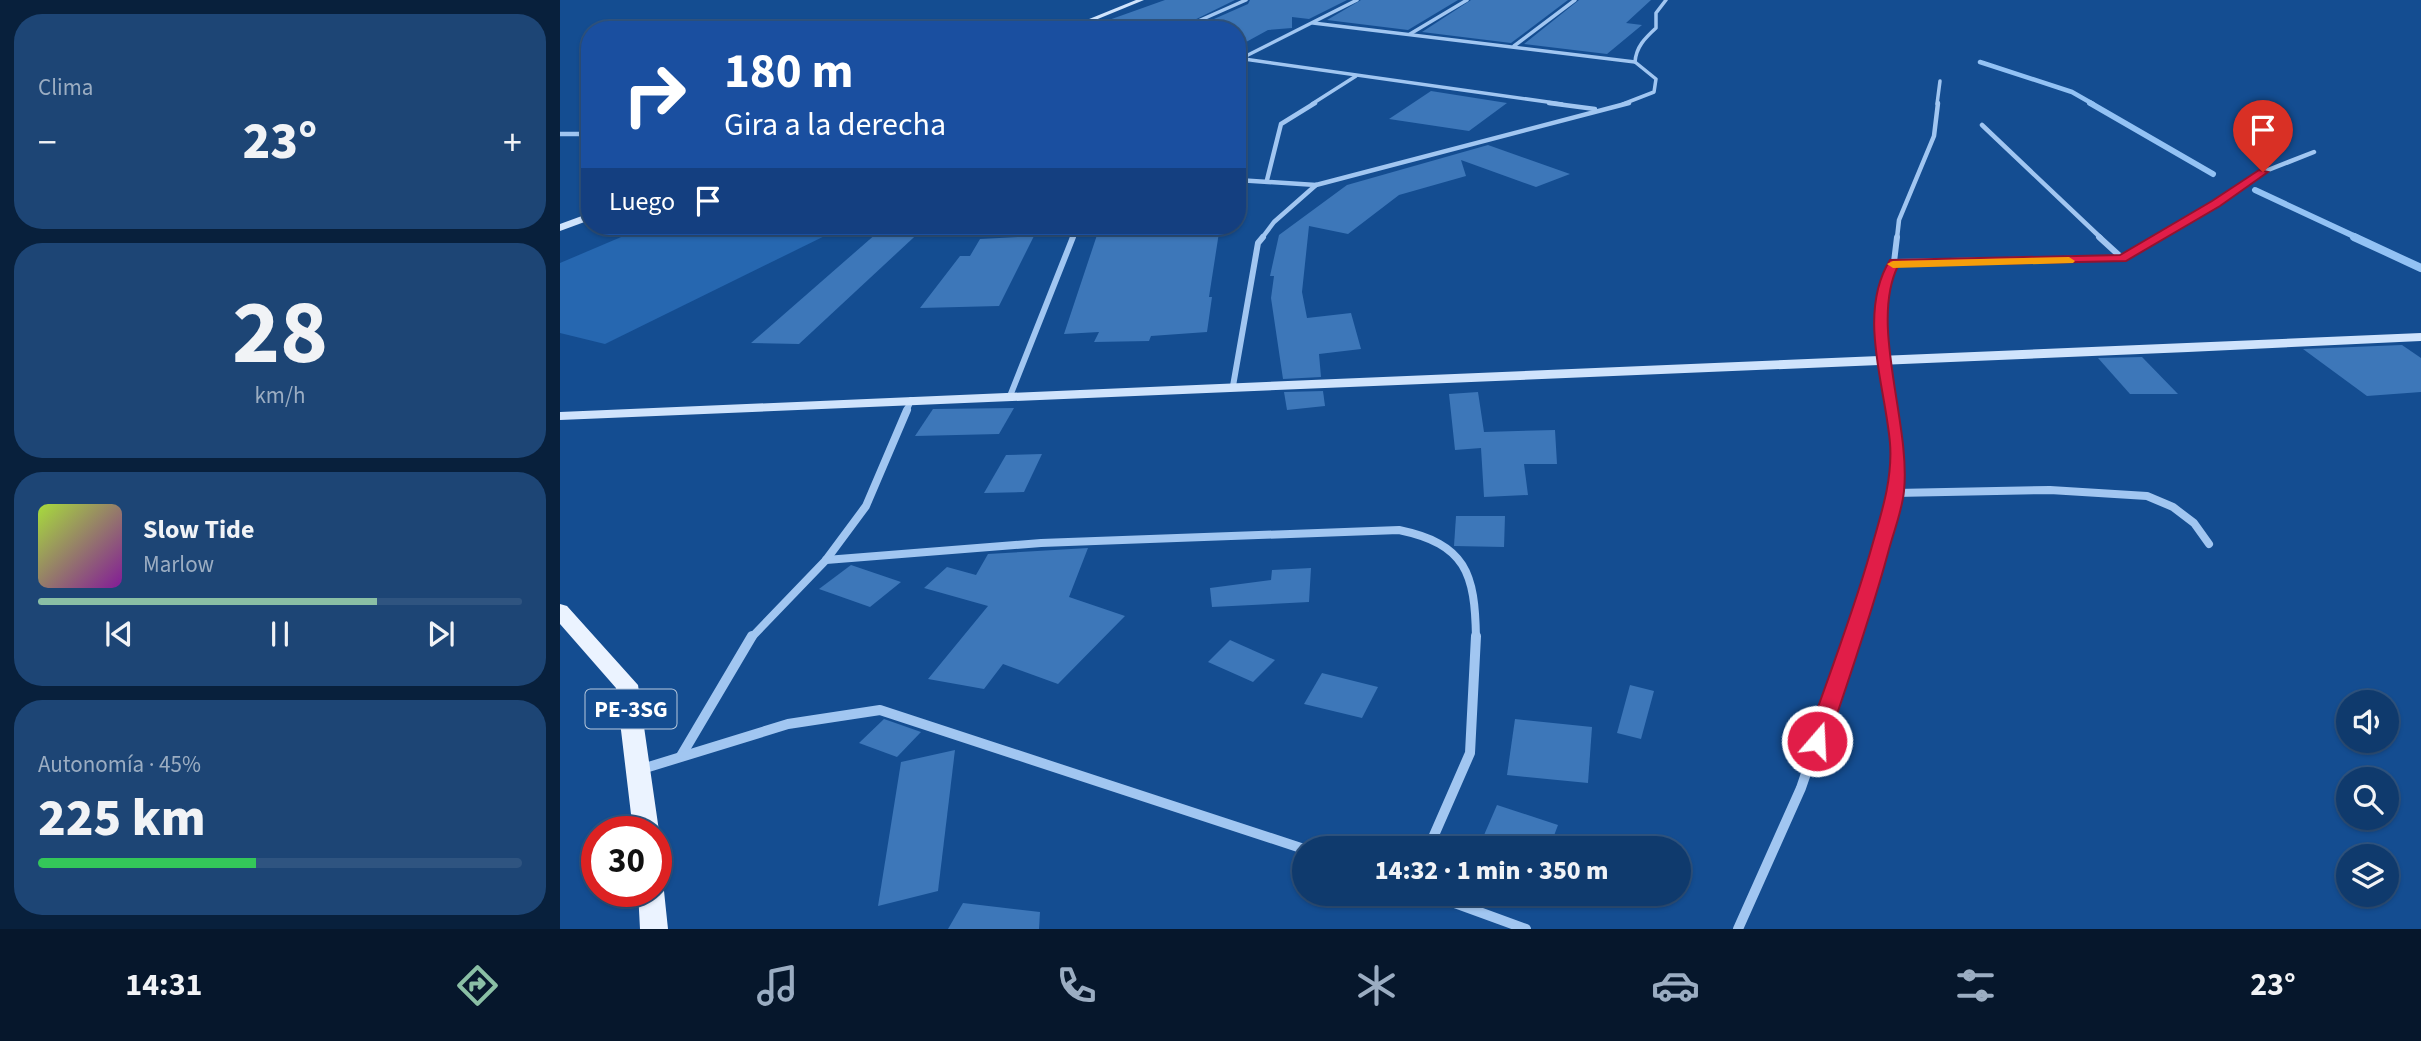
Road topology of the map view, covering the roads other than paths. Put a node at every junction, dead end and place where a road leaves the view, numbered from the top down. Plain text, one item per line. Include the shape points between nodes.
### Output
1 (1140, 0) edge
2 (1246, 0) edge
3 (1357, 0) edge
4 (1467, 0) edge
5 (1575, 0) edge
6 (1666, 0) edge
7 (1088, 21) edge
8 (1198, 21) edge
9 (1313, 23) junction
10 (1410, 34) junction
11 (1513, 46) junction
12 (1246, 55) edge
13 (1246, 60) edge
14 (1635, 62) junction
15 (1357, 75) junction
16 (1940, 81) dead end
17 (1600, 110) junction
18 (1982, 125) dead end
19 (560, 134) edge
20 (581, 134) edge
21 (2314, 152) dead end
22 (1246, 180) edge
23 (1267, 180) junction
24 (1316, 185) junction
25 (581, 220) edge
26 (560, 228) edge
27 (1073, 235) edge
28 (2122, 258) junction
29 (1894, 262) junction
30 (2421, 337) edge
31 (1884, 363) junction
32 (1233, 386) junction
33 (1010, 396) junction
34 (911, 400) junction
35 (560, 416) edge
36 (1895, 493) junction
37 (2209, 544) dead end
38 (826, 560) junction
39 (560, 611) edge
40 (681, 757) junction
41 (640, 770) junction
42 (645, 816) edge
43 (1434, 836) edge
44 (1292, 845) edge
45 (1463, 906) edge
46 (652, 907) edge
47 (654, 929) edge
48 (1526, 929) edge
49 (1738, 929) edge

1 - 7 street
2 - 8 street
3 - 9 street
4 - 10 street
5 - 11 street
6 - 14 street via 1656,13 1656,28 1635,53
9 - 10 street
9 - 12 street
10 - 11 street
11 - 14 street
13 - 15 street
14 - 17 street via 1656,79 1654,92
15 - 17 street
15 - 23 street via 1281,124
16 - 29 street via 1934,136 1899,220
17 - 24 street
18 - 28 street
19 - 20 street
21 - 28 street via 2263,172
22 - 23 street
23 - 24 street
24 - 32 street via 1274,222 1258,243
25 - 26 street
27 - 33 street
28 - 29 street
29 - 31 street via 1883,283
30 - 31 street
31 - 32 street
31 - 36 street via 1898,444
32 - 33 street
33 - 34 street
34 - 35 street
34 - 38 street via 866,506
36 - 37 street via 2050,490 2147,496 2194,523
36 - 49 street via 1866,598 1801,788
38 - 40 street via 755,631
38 - 43 street via 1110,539 1399,530 1440,539 1454,549 1466,569 1477,624 1469,759
39 - 41 main road, PE-3SG via 627,685
40 - 41 street
40 - 44 street via 789,721 880,710
41 - 42 main road, PE-3SG
45 - 48 street
46 - 47 main road

